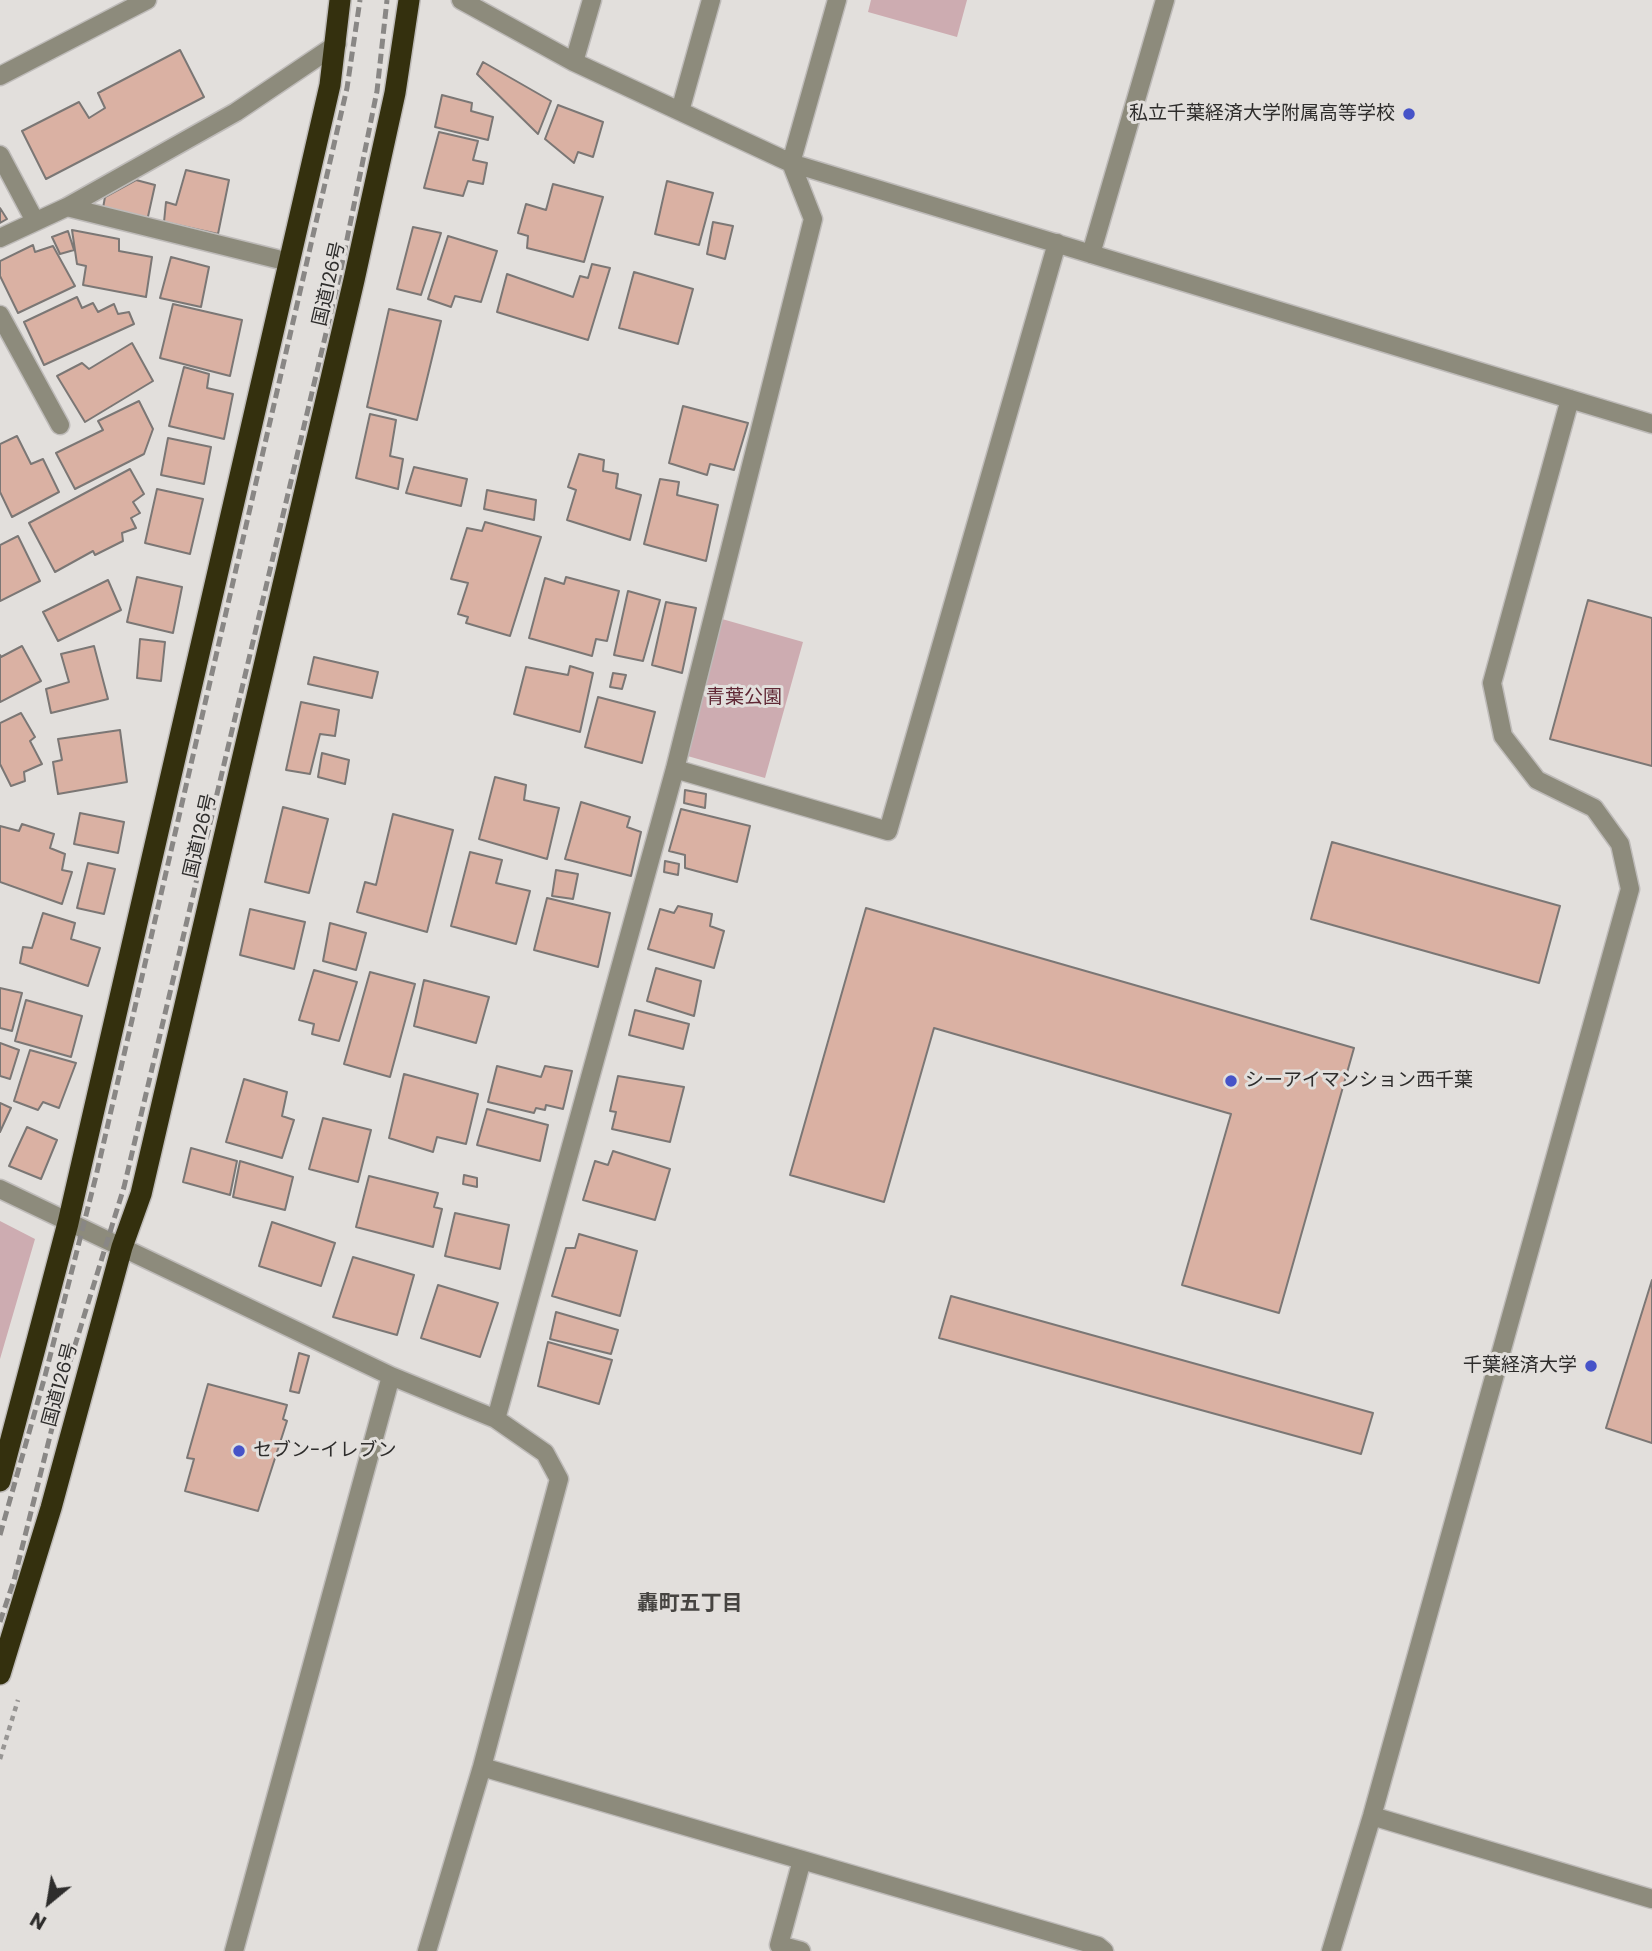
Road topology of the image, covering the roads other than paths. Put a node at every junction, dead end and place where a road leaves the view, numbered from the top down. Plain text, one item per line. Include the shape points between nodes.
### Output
1 (147, 0) edge
2 (340, 0) edge
3 (409, 0) edge
4 (461, 0) edge
5 (592, 0) edge
6 (712, 0) edge
7 (837, 0) edge
8 (1165, 0) edge
9 (337, 44) junction
10 (574, 62) junction
11 (0, 76) edge
12 (680, 111) junction
13 (0, 155) edge
14 (791, 163) junction
15 (67, 207) junction
16 (35, 220) junction
17 (0, 238) edge
18 (1057, 243) junction
19 (1091, 254) junction
20 (289, 262) junction
21 (0, 315) edge
22 (1570, 399) junction
23 (1652, 424) edge
24 (61, 425) dead end
25 (675, 769) junction
26 (0, 1189) edge
27 (68, 1223) junction
28 (122, 1247) junction
29 (391, 1376) junction
30 (496, 1419) junction
31 (0, 1480) edge
32 (0, 1674) edge
33 (482, 1767) junction
34 (1372, 1816) junction
35 (802, 1860) junction
36 (1652, 1899) edge
37 (234, 1951) edge
38 (428, 1951) edge
39 (801, 1951) edge
40 (1104, 1951) edge
41 (1331, 1951) edge

1 - 11 street
2 - 9 highway, 国道126号
3 - 28 highway, 国道126号 via 396,93 351,293 141,1194
4 - 10 street
5 - 10 street
6 - 12 street
7 - 14 street
8 - 19 street
9 - 15 street via 236,111
9 - 20 highway, 国道126号
10 - 12 street
12 - 14 street
13 - 16 street
14 - 18 street
14 - 25 street via 813,219
15 - 16 street
15 - 20 street
16 - 17 street
18 - 19 street
18 - 25 street via 888,831
19 - 22 street
20 - 27 highway, 国道126号
21 - 24 street
22 - 23 street
22 - 34 street via 1492,683 1503,736 1537,780 1594,808 1620,844 1630,889
25 - 30 street
26 - 27 street
27 - 28 street
27 - 31 highway, 国道126号
28 - 29 street
28 - 32 highway, 国道126号
29 - 30 street
29 - 37 street
30 - 33 street via 545,1453 559,1479
33 - 35 street
33 - 38 street
34 - 36 street
34 - 41 street
35 - 39 street via 779,1945
35 - 40 street via 1098,1945

